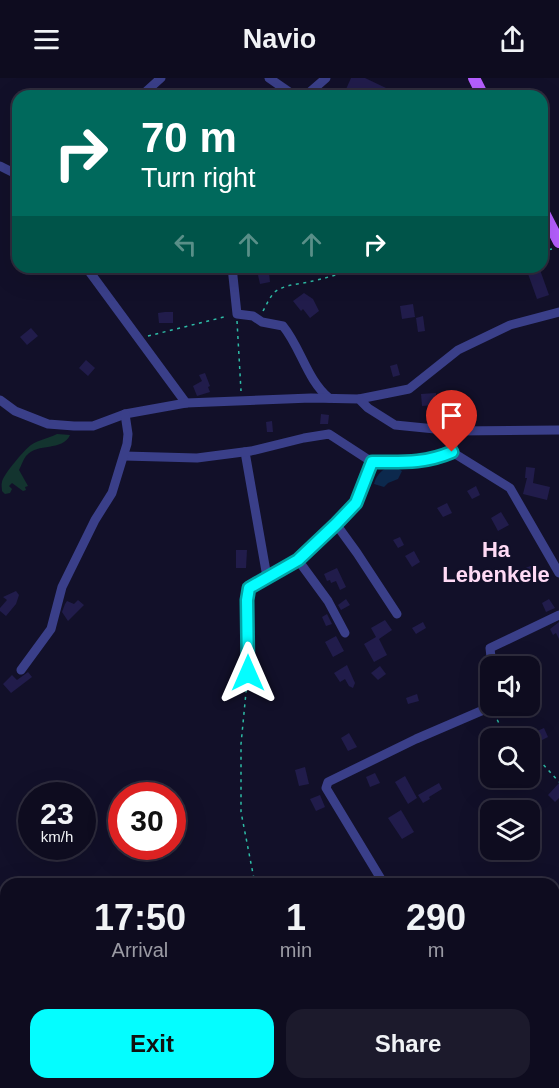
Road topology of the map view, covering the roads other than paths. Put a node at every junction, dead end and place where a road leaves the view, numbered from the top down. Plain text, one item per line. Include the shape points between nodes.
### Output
1 (161, 78) edge
2 (269, 78) edge
3 (326, 78) edge
4 (148, 90) edge
5 (286, 90) edge
6 (312, 90) edge
7 (548, 221) edge
8 (559, 242) edge
9 (90, 273) edge
10 (233, 273) edge
11 (559, 312) edge
12 (329, 398) junction
13 (359, 399) junction
14 (0, 400) edge
15 (186, 403) junction
16 (125, 414) junction
17 (559, 430) edge
18 (455, 431) junction
19 (245, 452) junction
20 (452, 452) junction
21 (124, 456) junction
22 (372, 462) junction
23 (336, 524) junction
24 (298, 560) junction
25 (559, 573) edge
26 (267, 577) junction
27 (397, 614) dead end
28 (559, 615) edge
29 (345, 633) dead end
30 (491, 656) edge
31 (21, 670) dead end
32 (248, 673) road end
33 (480, 712) edge
34 (380, 878) edge

1 - 4 street
2 - 5 street
3 - 6 street
7 - 8 main road
9 - 15 street
10 - 12 street via 237,314 283,326 294,339 320,391
11 - 13 street via 510,325 458,350 409,389
12 - 13 street
12 - 15 street
13 - 18 street via 395,425
14 - 16 street via 15,411 48,424 93,426
15 - 16 street
16 - 21 street via 128,434
17 - 18 street
18 - 20 street
19 - 21 street via 197,458
19 - 22 street via 329,434
19 - 26 street
20 - 22 street via 434,459
20 - 25 street via 510,488
21 - 31 street via 112,493 62,587 51,628
22 - 23 street via 356,503
23 - 24 street
23 - 27 street
24 - 26 street
24 - 29 street via 328,601
26 - 32 street via 249,588
28 - 30 street via 490,648
33 - 34 street via 328,782 326,788

